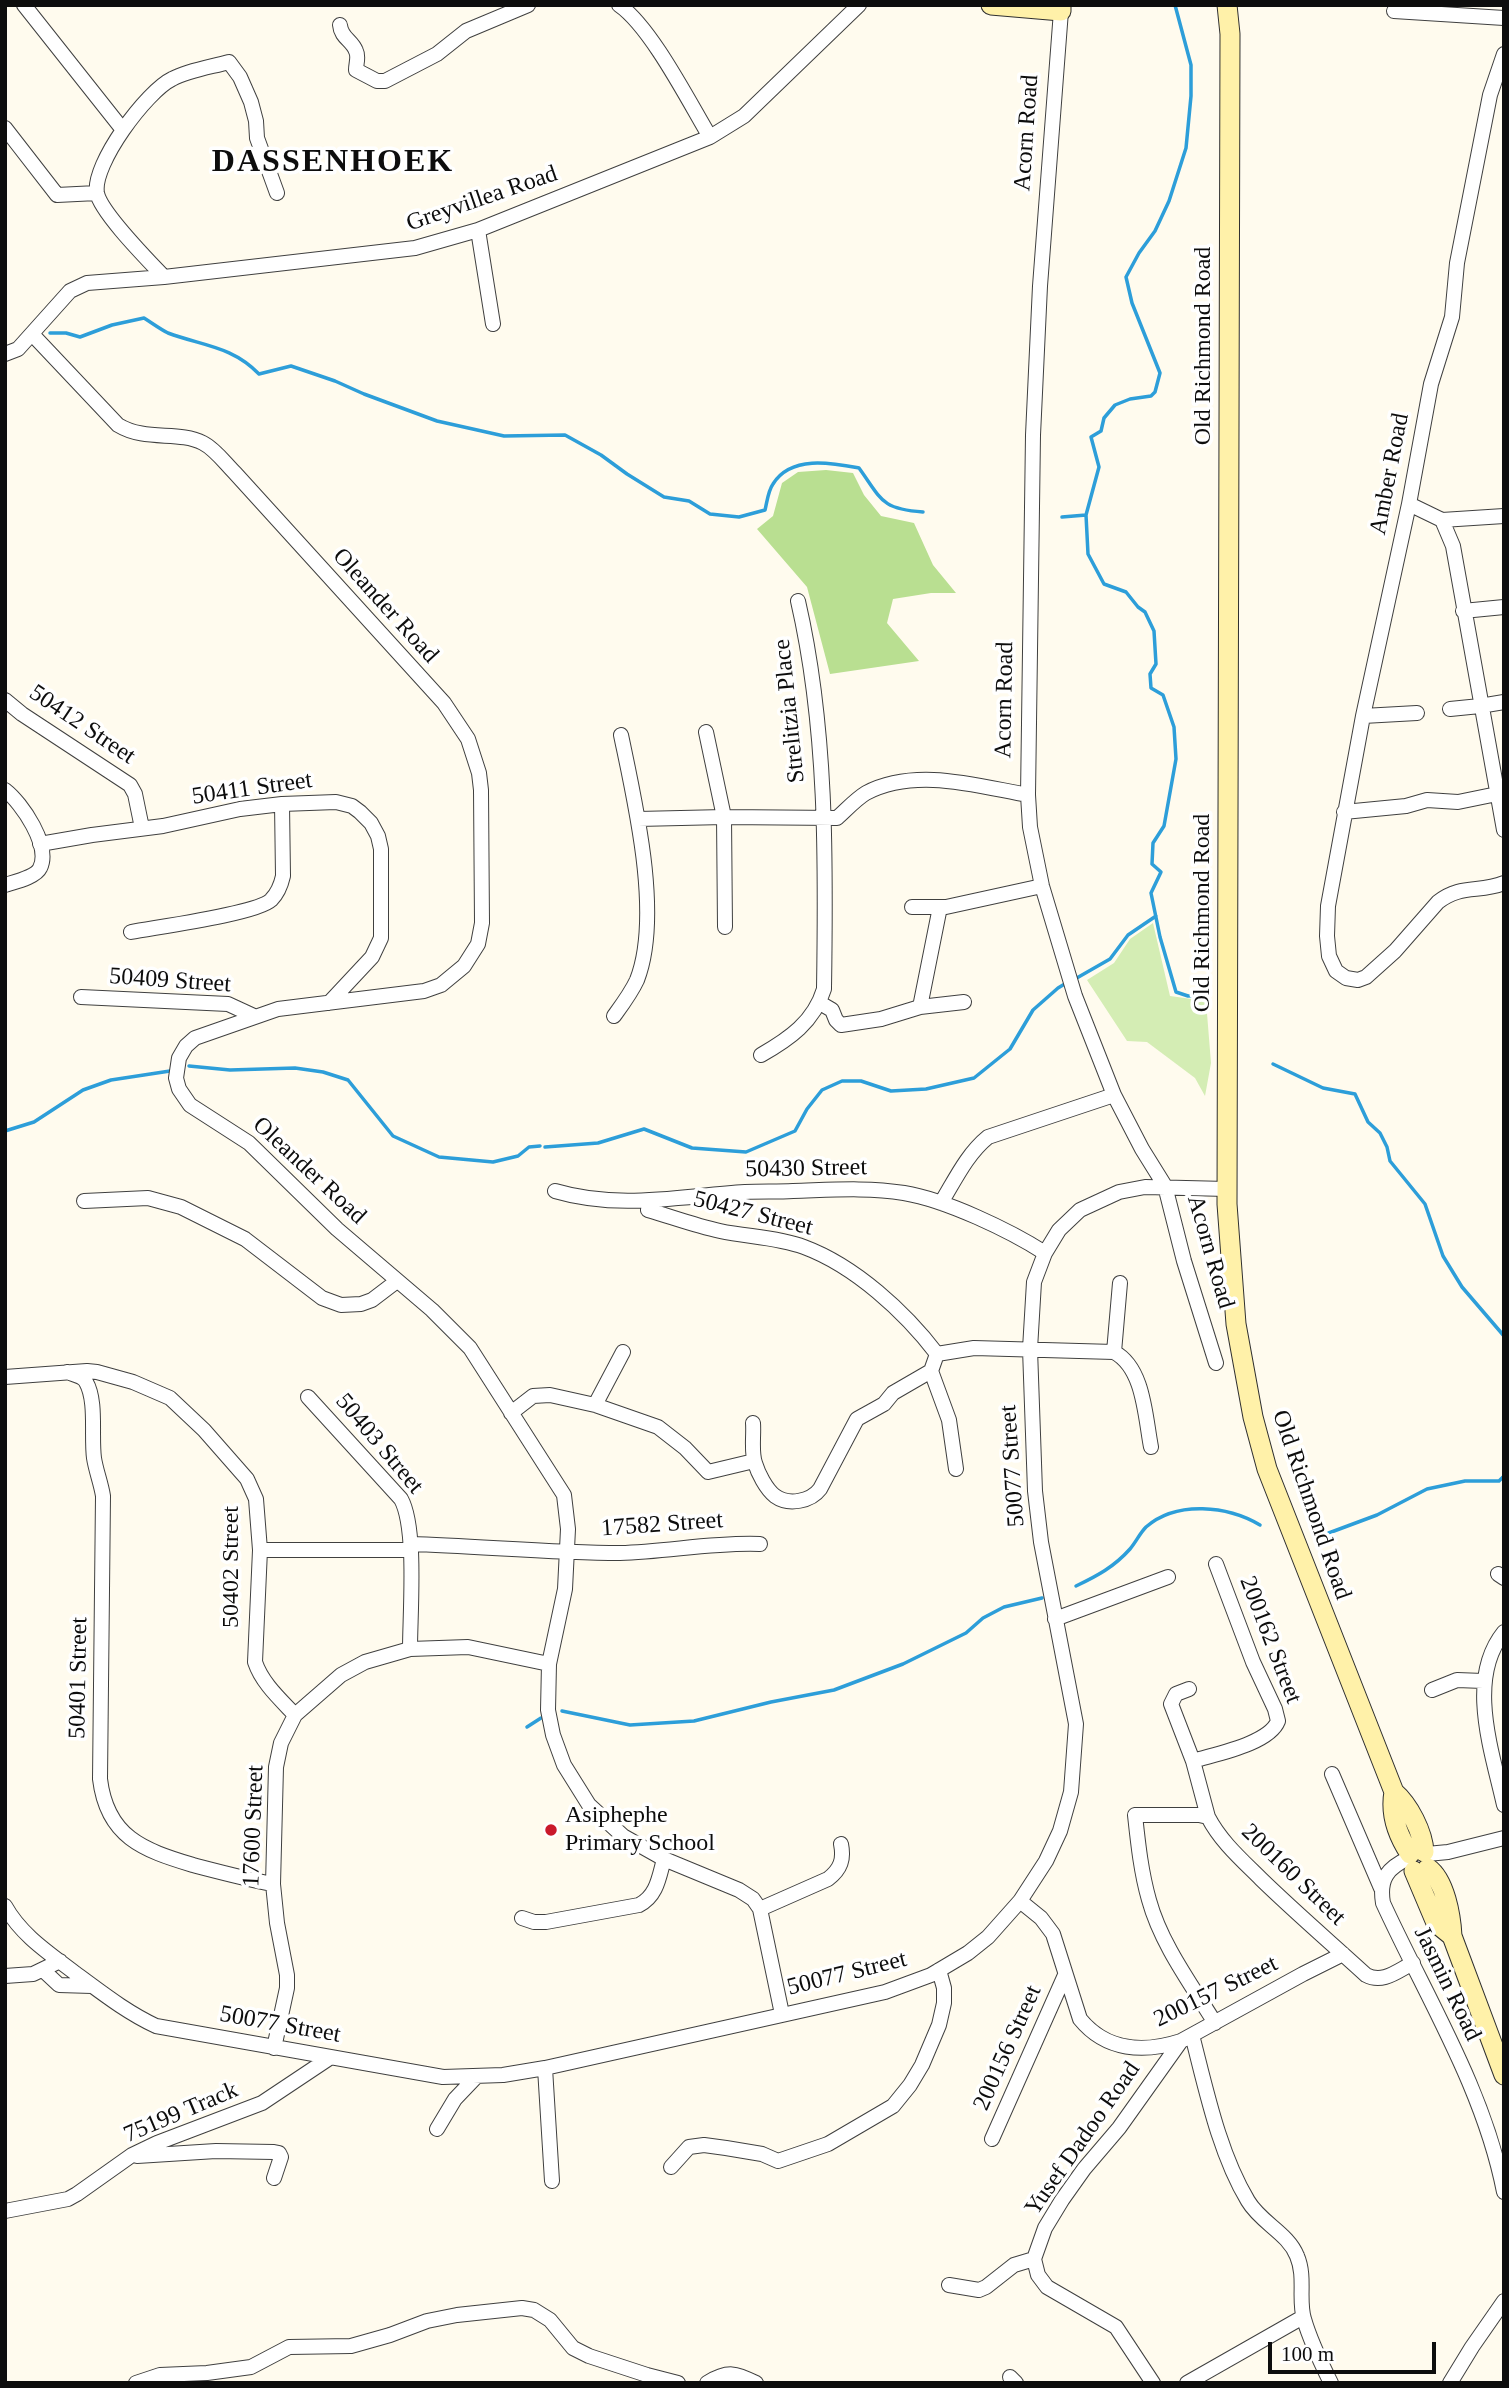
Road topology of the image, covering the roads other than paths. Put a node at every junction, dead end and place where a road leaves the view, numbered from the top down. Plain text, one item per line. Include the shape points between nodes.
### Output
1 (24, 5) edge
2 (528, 5) edge
3 (619, 5) edge
4 (859, 5) edge
5 (991, 5) edge
6 (1227, 5) edge
7 (1061, 8) edge
8 (508, 9) edge
9 (1394, 11) dead end
10 (1504, 18) edge
11 (340, 25) dead end
12 (1504, 54) edge
13 (5, 128) edge
14 (124, 130) junction
15 (710, 138) junction
16 (97, 192) junction
17 (277, 193) dead end
18 (478, 230) junction
19 (164, 277) junction
20 (492, 324) dead end
21 (32, 334) junction
22 (5, 354) edge
23 (1409, 504) junction
24 (1504, 516) edge
25 (1442, 520) junction
26 (798, 601) dead end
27 (1504, 607) edge
28 (1463, 611) junction
29 (5, 700) edge
30 (1504, 702) edge
31 (1480, 706) junction
32 (1450, 709) dead end
33 (1417, 713) dead end
34 (1363, 716) junction
35 (706, 732) dead end
36 (621, 735) dead end
37 (5, 790) edge
38 (1028, 795) junction
39 (1500, 798) edge
40 (282, 804) junction
41 (1344, 812) junction
42 (824, 816) junction
43 (724, 817) junction
44 (638, 819) junction
45 (142, 828) junction
46 (1504, 830) edge
47 (40, 844) junction
48 (1504, 883) edge
49 (5, 885) edge
50 (1042, 887) junction
51 (912, 907) dead end
52 (940, 908) junction
53 (725, 927) dead end
54 (131, 932) dead end
55 (81, 997) dead end
56 (964, 1002) dead end
57 (328, 1003) junction
58 (820, 1003) junction
59 (920, 1007) junction
60 (254, 1016) junction
61 (614, 1016) dead end
62 (761, 1055) dead end
63 (1114, 1094) junction
64 (1166, 1186) junction
65 (1227, 1189) junction
66 (555, 1191) dead end
67 (84, 1201) dead end
68 (941, 1203) junction
69 (649, 1206) junction
70 (1045, 1253) junction
71 (397, 1281) junction
72 (1120, 1283) dead end
73 (1030, 1349) junction
74 (623, 1352) dead end
75 (1114, 1352) junction
76 (937, 1354) junction
77 (1216, 1363) dead end
78 (931, 1371) junction
79 (67, 1372) junction
80 (5, 1377) edge
81 (308, 1397) dead end
82 (595, 1405) junction
83 (511, 1413) junction
84 (754, 1423) dead end
85 (1151, 1447) dead end
86 (754, 1461) junction
87 (956, 1469) dead end
88 (760, 1544) dead end
89 (410, 1547) junction
90 (260, 1550) junction
91 (567, 1552) junction
92 (1216, 1564) dead end
93 (1168, 1577) dead end
94 (1055, 1619) junction
95 (1504, 1632) edge
96 (410, 1649) junction
97 (549, 1664) junction
98 (1483, 1681) junction
99 (1189, 1689) dead end
100 (1432, 1690) dead end
101 (295, 1715) junction
102 (1193, 1761) junction
103 (1499, 1762) edge
104 (1332, 1774) dead end
105 (1504, 1805) edge
106 (1208, 1817) junction
107 (1504, 1838) edge
108 (841, 1843) dead end
109 (664, 1858) junction
110 (1419, 1861) junction
111 (1383, 1881) junction
112 (273, 1884) junction
113 (1020, 1901) junction
114 (5, 1906) edge
115 (760, 1909) junction
116 (522, 1918) dead end
117 (1343, 1954) junction
118 (60, 1961) junction
119 (1413, 1963) junction
120 (939, 1970) junction
121 (44, 1971) junction
122 (1065, 1975) junction
123 (5, 1976) edge
124 (92, 1986) junction
125 (782, 2014) junction
126 (1215, 2023) junction
127 (1186, 2038) junction
128 (274, 2048) junction
129 (331, 2057) junction
130 (545, 2068) junction
131 (1504, 2075) edge
132 (476, 2077) junction
133 (437, 2129) dead end
134 (992, 2139) dead end
135 (132, 2155) junction
136 (671, 2167) dead end
137 (274, 2178) dead end
138 (552, 2181) dead end
139 (1504, 2192) edge
140 (5, 2211) edge
141 (1034, 2259) junction
142 (949, 2285) dead end
143 (1504, 2301) edge
144 (1303, 2317) junction
145 (136, 2383) edge
146 (678, 2383) edge
147 (707, 2383) edge
148 (757, 2383) edge
149 (1153, 2383) edge
150 (1187, 2383) edge
151 (1331, 2383) edge
152 (1450, 2383) edge

1 - 14 street
2 - 8 street
3 - 15 street via 653,44
4 - 15 street, Greyvillea Road via 744,116
5 - 7 street
6 - 65 street, Old Richmond Road
7 - 38 street, Acorn Road via 1034,408
8 - 11 street via 466,31 437,54 380,82 356,69 356,49 343,36
9 - 10 street
12 - 23 street, Amber Road via 1490,95 1457,263 1452,317 1431,384
13 - 16 street via 57,195
14 - 16 street via 103,164
14 - 17 street via 146,100 171,79 229,62 251,102 257,138
15 - 18 street, Greyvillea Road
16 - 19 street via 109,214
18 - 19 street, Greyvillea Road via 415,248
18 - 20 street
19 - 21 street, Greyvillea Road via 76,287
21 - 22 street, Greyvillea Road via 18,349
21 - 57 street, Oleander Road via 118,425 132,433 195,440 209,447 444,703 468,738 481,790 482,923 478,944 464,966 432,988
23 - 25 street
23 - 34 street, Amber Road
24 - 25 street
25 - 28 street via 1453,546
26 - 42 street, Strelitzia Place via 811,662
27 - 28 street
28 - 31 street
29 - 45 street, 50412 Street via 130,785
30 - 31 street
31 - 32 street
31 - 39 street
33 - 34 street
34 - 41 street, Amber Road
35 - 43 street
36 - 44 street
37 - 47 street via 22,806
38 - 42 street via 930,779 907,781 864,794 837,818
38 - 50 street, Acorn Road
39 - 41 street via 1427,800
39 - 46 street
40 - 45 street, 50411 Street
40 - 54 street via 283,876 270,901 251,910
40 - 57 street, 50411 Street via 336,802 352,806 378,836 381,938 372,957
41 - 48 street, Amber Road via 1327,936 1332,964 1340,975 1358,981 1366,977 1453,891
42 - 43 street
42 - 58 street, Strelitzia Place via 824,982
43 - 44 street
43 - 53 street
44 - 61 street via 646,947 637,981
45 - 47 street, 50411 Street
47 - 49 street via 40,870
50 - 52 street
50 - 63 street, Acorn Road via 1075,996
51 - 52 street
52 - 59 street
55 - 60 street, 50409 Street via 228,1004
56 - 59 street
57 - 60 street, Oleander Road
58 - 59 street via 832,1010 841,1025
58 - 62 street via 792,1037
60 - 71 street, Oleander Road via 195,1038 186,1046 176,1078 185,1100 249,1143
63 - 64 street, Acorn Road
63 - 68 street via 988,1137 966,1160
64 - 65 street, 50077 Street
64 - 70 street, 50077 Street via 1119,1192 1080,1210 1059,1230
64 - 77 street, Acorn Road
65 - 110 street, Old Richmond Road via 1236,1324 1267,1469 1394,1792 1393,1814 1399,1834
66 - 69 street, 50430 Street
67 - 71 street via 148,1198 181,1207 245,1238 322,1298 341,1305 372,1300
68 - 69 street, 50430 Street via 905,1193 844,1189 744,1192
68 - 70 street, 50430 Street
69 - 76 street, 50427 Street via 721,1231 777,1239 820,1254 869,1285 916,1327
70 - 73 street, 50077 Street via 1034,1282
71 - 83 street, Oleander Road via 470,1348
72 - 75 street
73 - 75 street
73 - 76 street via 974,1348
73 - 94 street, 50077 Street via 1035,1491
74 - 82 street
75 - 85 street via 1133,1370
76 - 78 street
78 - 86 street via 857,1419 815,1496 796,1501 778,1498
78 - 87 street via 949,1420
79 - 80 street, 50402 Street
79 - 90 street, 50402 Street via 97,1372 133,1382 179,1405 250,1485 259,1515
79 - 112 street, 50401 Street via 87,1386 94,1463 103,1496 100,1779 109,1814 125,1834 153,1853
81 - 89 street, 50403 Street via 401,1499 409,1516
82 - 83 street via 533,1396
82 - 86 street via 658,1427 708,1472
83 - 91 street, Oleander Road via 564,1495
84 - 86 street
88 - 91 street, 17582 Street
89 - 90 street, 17582 Street
89 - 91 street, 17582 Street
89 - 96 street, 50403 Street
90 - 101 street, 50402 Street via 255,1662
91 - 97 street, Oleander Road via 560,1619
92 - 102 street, 200162 Street via 1278,1720 1272,1730 1247,1744
93 - 94 street
94 - 113 street, 50077 Street via 1076,1724 1073,1773 1066,1813 1053,1848
95 - 98 street via 1488,1657
96 - 97 street, 17600 Street via 468,1647
96 - 101 street, 17600 Street via 365,1662 341,1675
97 - 109 street, Oleander Road via 548,1710 564,1765 600,1818
98 - 100 street via 1457,1680
98 - 103 street via 1484,1706
99 - 102 street via 1176,1694 1171,1704
101 - 112 street, 17600 Street via 281,1743 276,1767
102 - 106 street
103 - 105 street
104 - 111 street, Jasmin Road
106 - 117 street, 200160 Street via 1233,1852
106 - 126 street, 200160 Street via 1135,1815 1149,1902 1177,1961
107 - 110 street
108 - 115 street via 842,1863 837,1872
109 - 115 street, Oleander Road via 739,1890
109 - 116 street via 655,1891 639,1905 546,1922
110 - 111 street
110 - 131 street, Old Richmond Road via 1439,1881 1451,1936
111 - 119 street, Jasmin Road via 1383,1903
112 - 128 street, 17600 Street via 287,1975
113 - 120 street, 50077 Street via 988,1937
113 - 122 street, 200157 Street via 1053,1934
114 - 118 street, 50077 Street via 29,1938
115 - 125 street
117 - 119 street, 200160 Street via 1374,1979 1384,1979
117 - 126 street, 200157 Street
118 - 121 street
118 - 124 street, 50077 Street
119 - 139 street, Jasmin Road via 1489,2133
120 - 125 street, 50077 Street via 885,1992
120 - 136 street via 944,1987 939,2025 922,2065 893,2106 828,2144 778,2161 704,2145 689,2147
121 - 123 street
121 - 124 street via 59,1985
122 - 127 street, 200157 Street via 1080,2019 1105,2041 1148,2049
122 - 134 street, 200156 Street
124 - 128 street, 50077 Street via 156,2026
125 - 130 street, 50077 Street
126 - 127 street, 200157 Street
127 - 141 street, Yusef Dadoo Road via 1062,2200
127 - 144 street via 1245,2197 1298,2258
128 - 129 street, 50077 Street
129 - 132 street, 50077 Street via 443,2077
129 - 135 street, 75199 Track via 262,2103
130 - 132 street, 50077 Street
130 - 138 street
132 - 133 street via 455,2099
135 - 137 street via 274,2152 281,2157
135 - 140 street, 75199 Track via 68,2199
141 - 142 street via 1014,2265 979,2290
141 - 149 street via 1047,2287 1116,2327
143 - 152 street
144 - 150 street
144 - 151 street
145 - 146 street via 160,2375 251,2367 289,2347 351,2346 426,2321 522,2308 550,2320 572,2348
147 - 148 street via 736,2374

